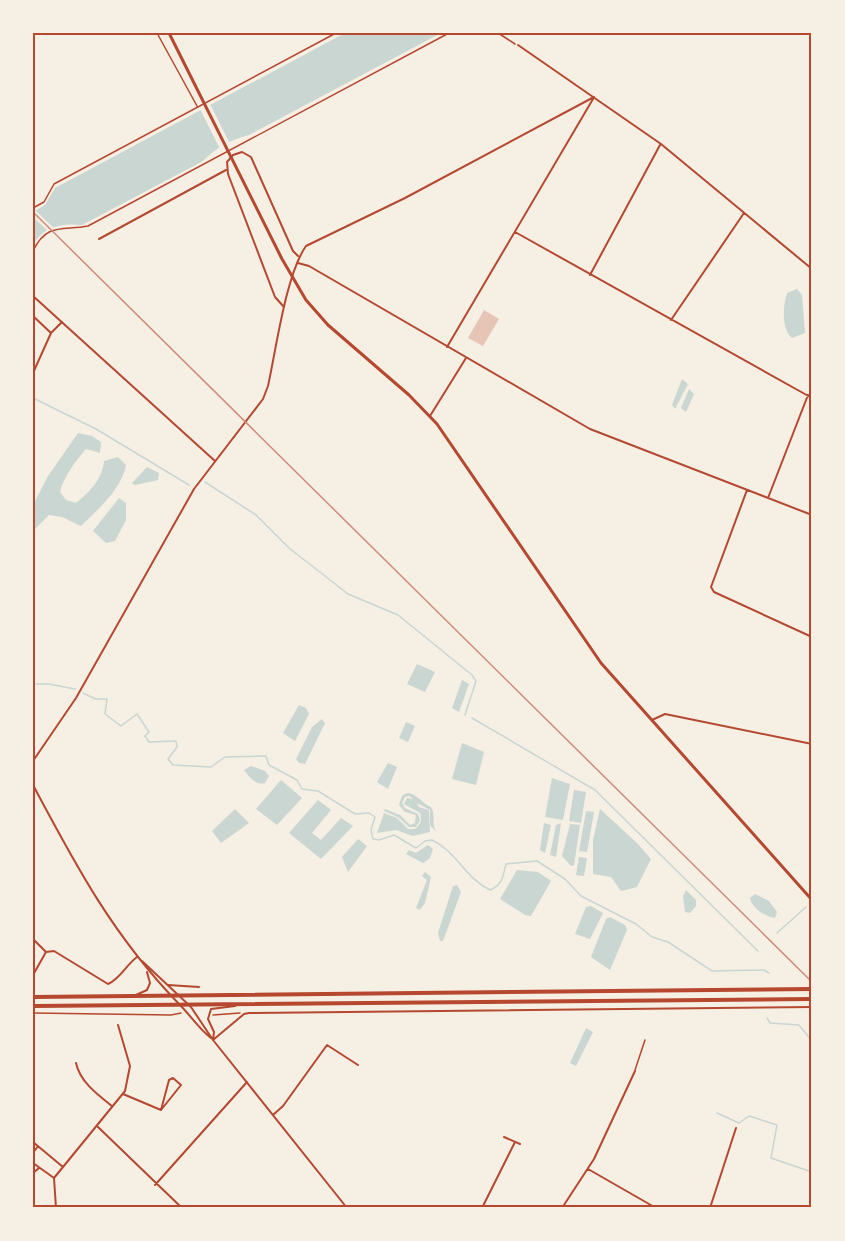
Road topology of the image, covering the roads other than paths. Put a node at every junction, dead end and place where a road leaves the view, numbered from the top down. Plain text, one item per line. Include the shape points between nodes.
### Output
1 (157, 33) edge
2 (169, 33) edge
3 (336, 33) edge
4 (449, 33) edge
5 (519, 45) road end
6 (594, 97) junction
7 (198, 107) junction
8 (661, 144) junction
9 (226, 170) junction
10 (33, 208) edge
11 (745, 212) junction
12 (515, 232) junction
13 (99, 239) dead end
14 (33, 251) edge
15 (298, 256) junction
16 (298, 263) junction
17 (812, 270) edge
18 (590, 274) junction
19 (293, 279) junction
20 (33, 296) edge
21 (285, 307) junction
22 (33, 316) edge
23 (671, 320) junction
24 (62, 322) junction
25 (51, 333) junction
26 (447, 347) junction
27 (466, 358) junction
28 (33, 373) edge
29 (808, 395) junction
30 (812, 398) edge
31 (430, 416) junction
32 (215, 461) junction
33 (747, 490) junction
34 (768, 498) junction
35 (812, 515) edge
36 (812, 637) edge
37 (651, 721) junction
38 (812, 744) edge
39 (33, 761) edge
40 (33, 785) edge
41 (812, 900) edge
42 (33, 939) edge
43 (46, 952) junction
44 (138, 956) junction
45 (142, 961) junction
46 (147, 969) junction
47 (33, 975) edge
48 (168, 985) junction
49 (199, 987) dead end
50 (812, 989) edge
51 (131, 996) junction
52 (179, 996) junction
53 (33, 997) edge
54 (171, 997) junction
55 (812, 999) edge
56 (180, 1004) junction
57 (189, 1004) junction
58 (238, 1005) junction
59 (33, 1006) edge
60 (812, 1007) edge
61 (118, 1025) dead end
62 (213, 1040) junction
63 (645, 1040) dead end
64 (76, 1064) dead end
65 (358, 1065) dead end
66 (635, 1071) joint
67 (247, 1082) junction
68 (123, 1094) junction
69 (112, 1106) junction
70 (161, 1110) junction
71 (273, 1115) junction
72 (97, 1126) junction
73 (736, 1128) dead end
74 (504, 1137) dead end
75 (33, 1142) edge
76 (515, 1142) junction
77 (520, 1144) dead end
78 (38, 1146) junction
79 (33, 1153) edge
80 (33, 1163) edge
81 (63, 1167) junction
82 (39, 1168) junction
83 (588, 1168) junction
84 (33, 1173) edge
85 (54, 1178) junction
86 (155, 1185) junction
87 (56, 1208) edge
88 (182, 1208) edge
89 (347, 1208) edge
90 (482, 1208) edge
91 (562, 1208) edge
92 (656, 1208) edge
93 (710, 1208) edge

1 - 7 lane
2 - 19 street
3 - 7 lane
4 - 14 lane via 88,226 54,229 40,237
5 - 6 street
6 - 8 street
6 - 12 street
6 - 15 street via 405,198 311,242
7 - 10 lane via 54,184 44,202
8 - 11 street
8 - 18 street
9 - 13 street
9 - 15 street via 233,155 242,152 251,157
9 - 21 street via 275,297
11 - 17 street
11 - 23 street
12 - 18 street
12 - 26 street
15 - 16 street
16 - 19 street
16 - 26 street via 306,264
18 - 23 street
19 - 21 street
19 - 31 street via 318,315
20 - 24 street
21 - 32 street via 263,399
22 - 25 street
23 - 29 street
24 - 25 street
24 - 32 street
25 - 28 street
26 - 27 street
27 - 31 street
27 - 33 street via 590,429
29 - 30 street
29 - 34 street
31 - 37 street via 580,635
32 - 39 street via 168,532 68,711
33 - 34 street
33 - 36 street via 711,587 714,592
34 - 35 street
37 - 38 street via 665,714
37 - 41 street
40 - 44 street via 97,901
42 - 43 street
43 - 44 street via 57,952 108,984
43 - 47 street
44 - 45 street
45 - 46 street
45 - 48 street
46 - 51 street via 147,990
46 - 54 street
48 - 49 street
48 - 52 street
50 - 52 highway
51 - 53 highway
51 - 54 highway
52 - 54 highway
52 - 57 street
54 - 56 street
55 - 58 highway
56 - 57 highway
56 - 59 highway
56 - 62 street
57 - 58 highway
57 - 62 street
58 - 62 street via 217,1006 209,1014
60 - 62 street via 244,1014
61 - 68 street via 130,1066
62 - 67 street
63 - 66 lane
64 - 69 street via 87,1084
65 - 71 street via 327,1046
66 - 83 street
67 - 71 street
67 - 86 street
68 - 69 street
68 - 70 street
69 - 72 street
70 - 70 street via 169,1080 174,1078 181,1085
71 - 89 street
72 - 81 street
72 - 86 street
73 - 93 street
74 - 76 street
75 - 78 street
76 - 77 street
76 - 90 street
78 - 79 street
78 - 81 street
80 - 82 street
81 - 85 street
82 - 84 street
82 - 85 street
83 - 91 street
83 - 92 street
85 - 87 street
86 - 88 street

